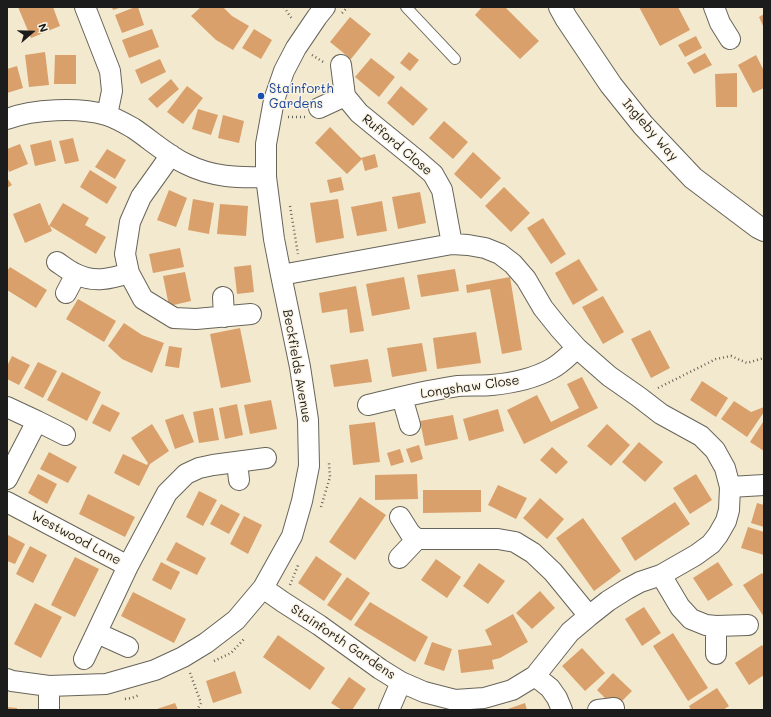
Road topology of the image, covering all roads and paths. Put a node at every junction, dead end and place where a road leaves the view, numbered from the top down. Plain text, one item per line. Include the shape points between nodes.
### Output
1 (85, 7) edge
2 (284, 7) edge
3 (348, 7) edge
4 (406, 7) edge
5 (560, 7) edge
6 (716, 8) edge
7 (332, 12) edge
8 (292, 19) dead end
9 (730, 39) dead end
10 (455, 58) dead end
11 (341, 65) dead end
12 (346, 96) junction
13 (319, 108) dead end
14 (107, 115) junction
15 (287, 117) dead end
16 (7, 119) edge
17 (287, 124) dead end
18 (171, 155) junction
19 (266, 177) junction
20 (290, 206) dead end
21 (764, 230) edge
22 (452, 244) junction
23 (57, 262) dead end
24 (301, 271) junction
25 (129, 273) junction
26 (76, 274) junction
27 (281, 275) junction
28 (66, 293) dead end
29 (223, 297) dead end
30 (251, 314) dead end
31 (224, 317) junction
32 (577, 348) junction
33 (764, 358) edge
34 (640, 397) junction
35 (402, 398) junction
36 (368, 405) dead end
37 (7, 407) edge
38 (37, 421) junction
39 (410, 425) dead end
40 (65, 435) dead end
41 (266, 458) dead end
42 (329, 462) dead end
43 (7, 479) edge
44 (764, 486) edge
45 (730, 487) junction
46 (7, 502) edge
47 (320, 511) dead end
48 (400, 517) dead end
49 (417, 539) junction
50 (302, 557) dead end
51 (399, 558) dead end
52 (128, 566) junction
53 (661, 575) junction
54 (263, 588) junction
55 (283, 602) junction
56 (590, 616) junction
57 (748, 625) dead end
58 (716, 626) junction
59 (97, 633) junction
60 (246, 637) dead end
61 (128, 647) dead end
62 (716, 654) dead end
63 (84, 659) dead end
64 (210, 663) dead end
65 (190, 666) junction
66 (535, 676) junction
67 (7, 679) edge
68 (401, 682) junction
69 (49, 686) junction
70 (139, 695) dead end
71 (125, 699) dead end
72 (49, 710) edge
73 (197, 710) edge
74 (389, 710) edge
75 (562, 710) edge

1 - 14 street via 110,71 112,91
2 - 8 path
3 - 7 path
4 - 10 lane
5 - 21 street, Ingleby Way via 611,85 642,125 693,178
6 - 9 street via 720,23
7 - 19 street, Beckfields Avenue via 317,17 284,71 274,100 266,144
11 - 12 street, Rufford Close
12 - 13 street
12 - 22 street, Rufford Close via 359,113 433,174 442,190
14 - 16 street via 64,110
14 - 18 street via 132,128
15 - 17 path
18 - 19 street via 209,173 227,177
18 - 25 street via 141,198 130,222 125,254
19 - 27 street, Beckfields Avenue
20 - 24 path
22 - 24 street, Stainforth Gardens
22 - 32 street, Stainforth Gardens via 485,248 500,254 513,264 526,279 543,308
23 - 26 street
24 - 27 street, Stainforth Gardens
25 - 26 street via 96,280
25 - 31 street via 143,299 174,318
26 - 28 street
27 - 54 street, Beckfields Avenue via 308,420 309,466 292,536
29 - 31 street
30 - 31 street
32 - 34 street, Stainforth Gardens via 609,376
32 - 35 street, Longshaw Close via 552,369 520,381 459,386
33 - 34 path via 747,363 731,356 716,359
34 - 45 street, Stainforth Gardens via 661,414 701,436 715,450 726,468
35 - 36 street, Longshaw Close
35 - 39 street, Longshaw Close
37 - 38 street
38 - 40 street
38 - 43 street
41 - 52 street, Westwood Lane via 238,471 213,465 186,474 167,493
42 - 47 path via 330,477
44 - 45 street
45 - 53 street, Stainforth Gardens via 726,521 711,544
46 - 52 street, Westwood Lane
48 - 49 street
49 - 51 street
49 - 56 street via 498,539 515,542 534,553
50 - 55 path
52 - 59 street
53 - 56 street, Stainforth Gardens via 627,589
53 - 58 street via 680,607 691,619
54 - 55 street, Stainforth Gardens
54 - 65 street, Beckfields Avenue via 236,620 206,643
55 - 68 street, Stainforth Gardens
56 - 66 street, Stainforth Gardens via 570,632
57 - 58 street
58 - 62 street
59 - 61 street
59 - 63 street
60 - 64 path via 231,653
65 - 69 street, Beckfields Avenue via 155,670 106,684
65 - 73 path via 201,703
66 - 68 street, Stainforth Gardens via 512,690 484,698 455,700 424,692
66 - 75 street via 550,688
67 - 69 street, Beckfields Avenue
68 - 74 street
69 - 72 street
70 - 71 path

